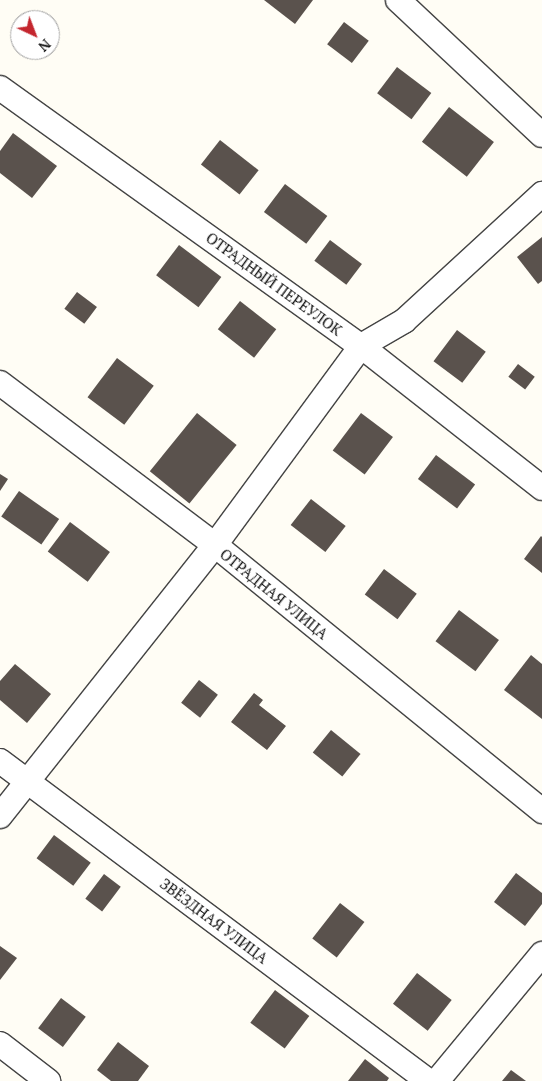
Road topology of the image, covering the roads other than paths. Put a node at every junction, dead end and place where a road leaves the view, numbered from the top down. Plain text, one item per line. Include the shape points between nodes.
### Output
1 (398, 0) edge
2 (0, 88) edge
3 (542, 135) edge
4 (542, 194) edge
5 (360, 346) junction
6 (0, 383) edge
7 (542, 488) edge
8 (215, 546) junction
9 (0, 761) edge
10 (26, 781) junction
11 (542, 811) edge
12 (0, 816) edge
13 (542, 954) edge
14 (0, 1044) edge
15 (48, 1081) edge
16 (428, 1081) edge
17 (437, 1081) edge

1 - 3 street
2 - 5 street, ОТРАДНЫЙ ПЕРЕУЛОК
4 - 5 street via 404,321
5 - 7 street, ОТРАДНЫЙ ПЕРЕУЛОК
5 - 8 street
6 - 8 street, ОТРАДНАЯ УЛИЦА
8 - 10 street
8 - 11 street, ОТРАДНАЯ УЛИЦА
9 - 10 street, ЗВЁЗДНАЯ УЛИЦА
10 - 12 street
10 - 16 street, ЗВЁЗДНАЯ УЛИЦА
13 - 17 street
14 - 15 street

